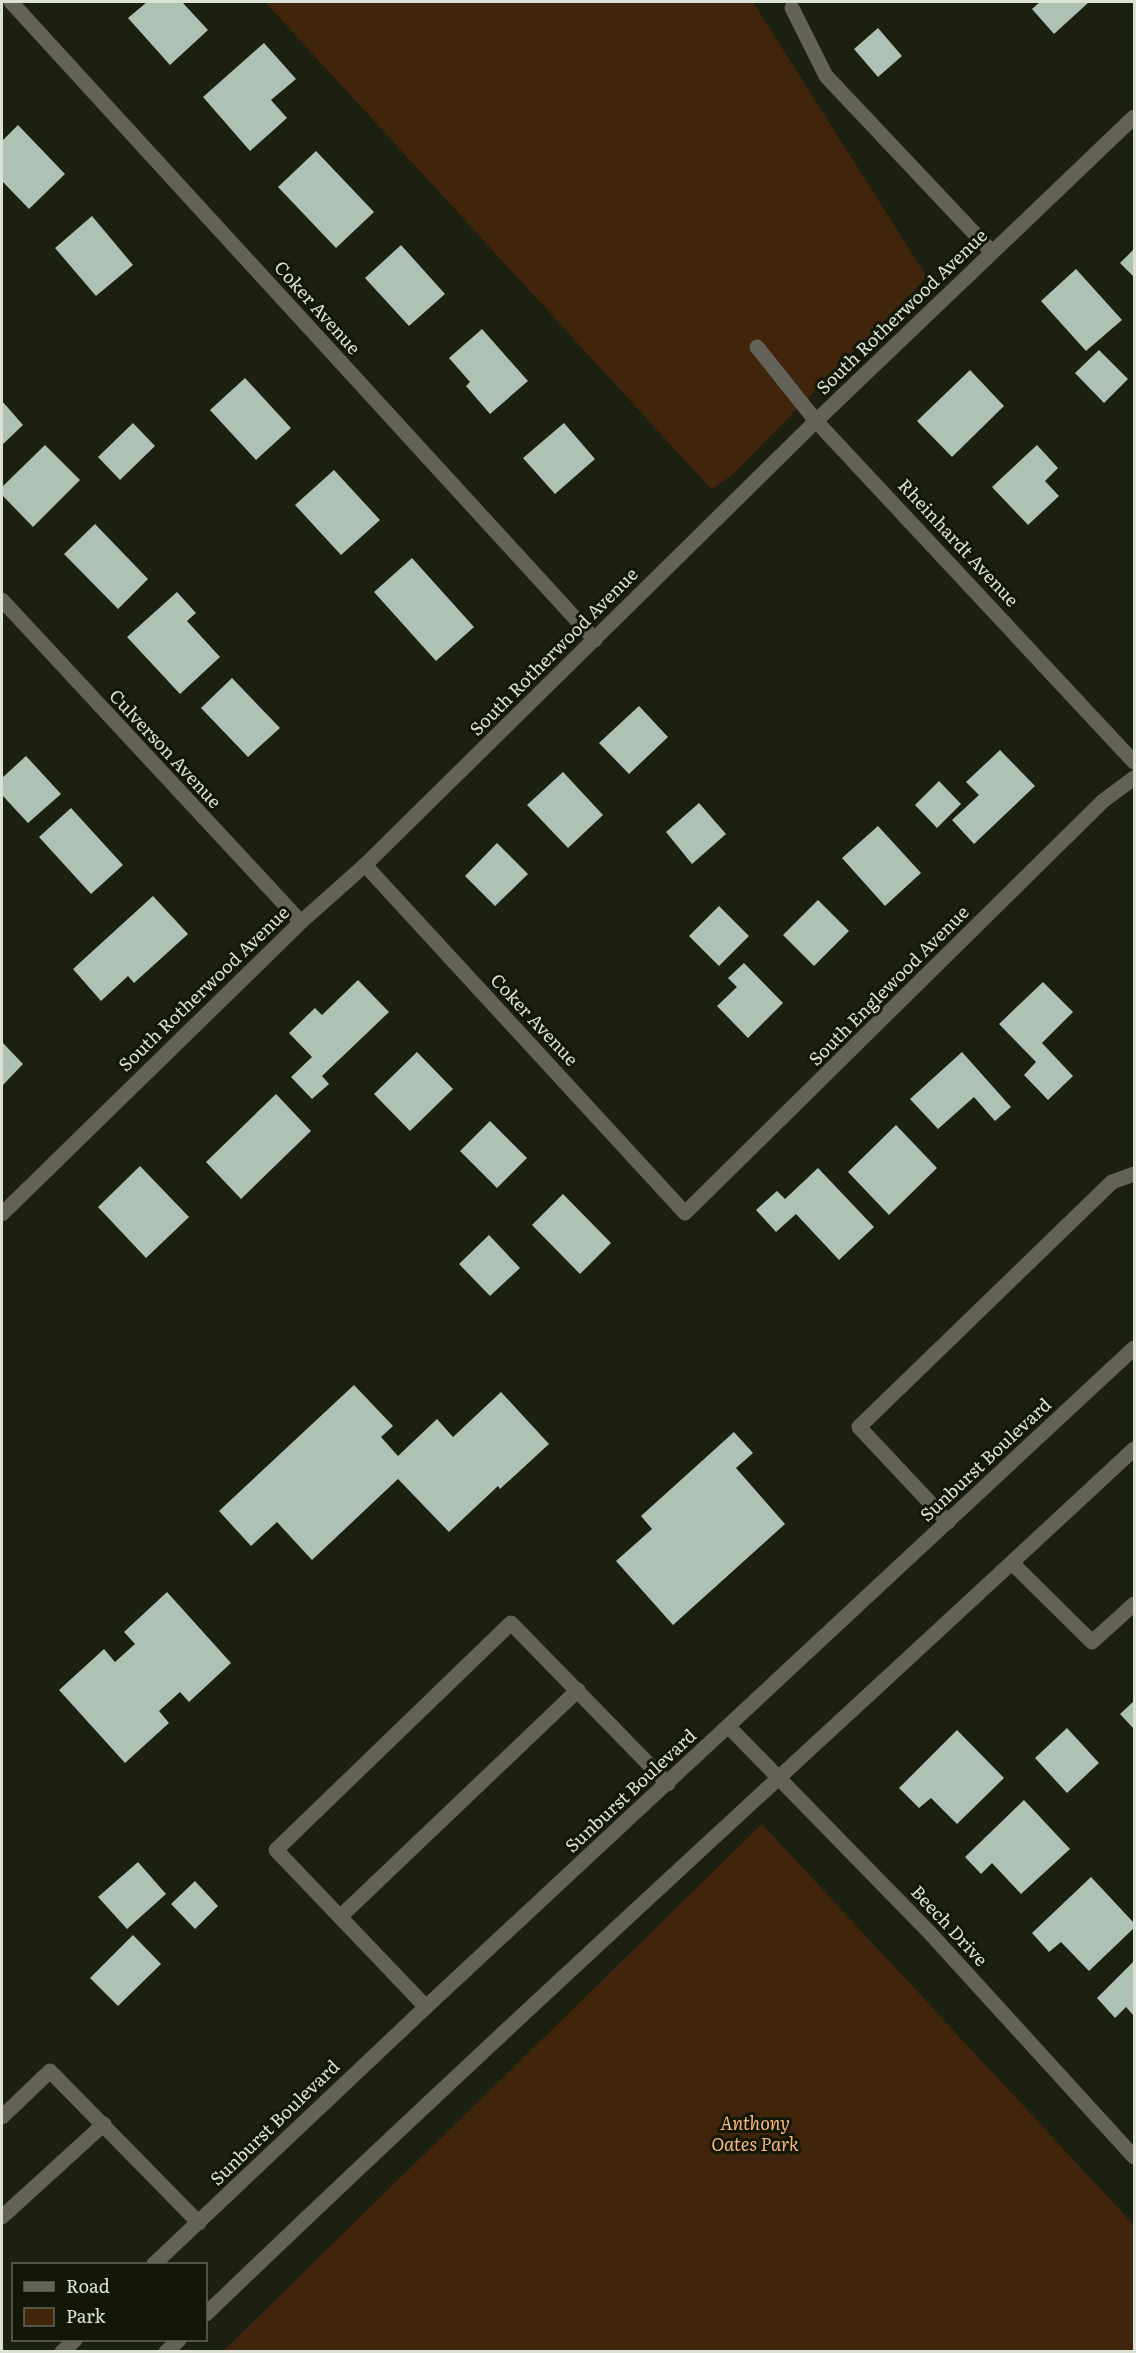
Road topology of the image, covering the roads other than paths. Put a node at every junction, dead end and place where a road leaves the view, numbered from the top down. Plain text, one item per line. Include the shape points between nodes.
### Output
1 (11, 2) edge
2 (792, 8) dead end
3 (1134, 117) edge
4 (992, 252) junction
5 (757, 347) dead end
6 (816, 421) junction
7 (2, 600) edge
8 (595, 640) junction
9 (1134, 762) edge
10 (1134, 778) edge
11 (365, 865) junction
12 (301, 922) junction
13 (1134, 1174) edge
14 (674, 1201) joint
15 (2, 1214) edge
16 (1134, 1348) edge
17 (1134, 1449) edge
18 (948, 1522) junction
19 (1012, 1563) junction
20 (1134, 1604) edge
21 (578, 1690) junction
22 (729, 1727) junction
23 (780, 1779) junction
24 (668, 1784) junction
25 (340, 1917) junction
26 (426, 2007) junction
27 (2, 2117) edge
28 (104, 2124) junction
29 (1134, 2157) edge
30 (2, 2217) edge
31 (199, 2223) junction
32 (156, 2263) edge
33 (207, 2313) edge
34 (74, 2341) edge
35 (178, 2341) edge
36 (62, 2352) edge
37 (166, 2352) edge

1 - 8 street, Coker Avenue
2 - 4 street via 826,76
3 - 4 street, South Rotherwood Avenue
4 - 6 street, South Rotherwood Avenue
5 - 6 street, Rheinhardt Avenue
6 - 8 street, South Rotherwood Avenue
6 - 9 street, Rheinhardt Avenue
7 - 12 street, Culverson Avenue
8 - 11 street, South Rotherwood Avenue
10 - 14 street, South Englewood Avenue via 1103,801 685,1213
11 - 12 street, South Rotherwood Avenue
11 - 14 street, Coker Avenue
12 - 15 street, South Rotherwood Avenue
13 - 18 street via 1112,1182 859,1427
16 - 18 street, Sunburst Boulevard
17 - 19 street
18 - 22 street, Sunburst Boulevard
19 - 20 street via 1092,1642
19 - 23 street
21 - 24 street
21 - 25 street
21 - 25 street via 512,1623 276,1850
22 - 23 street, Beech Drive
22 - 24 street, Sunburst Boulevard
23 - 29 street, Beech Drive via 929,1932
23 - 33 street via 432,2097
24 - 26 street, Sunburst Boulevard
25 - 26 street
26 - 31 street, Sunburst Boulevard
27 - 28 street via 50,2071
28 - 30 street
28 - 31 street
31 - 32 street, Sunburst Boulevard
34 - 36 street
35 - 37 street

